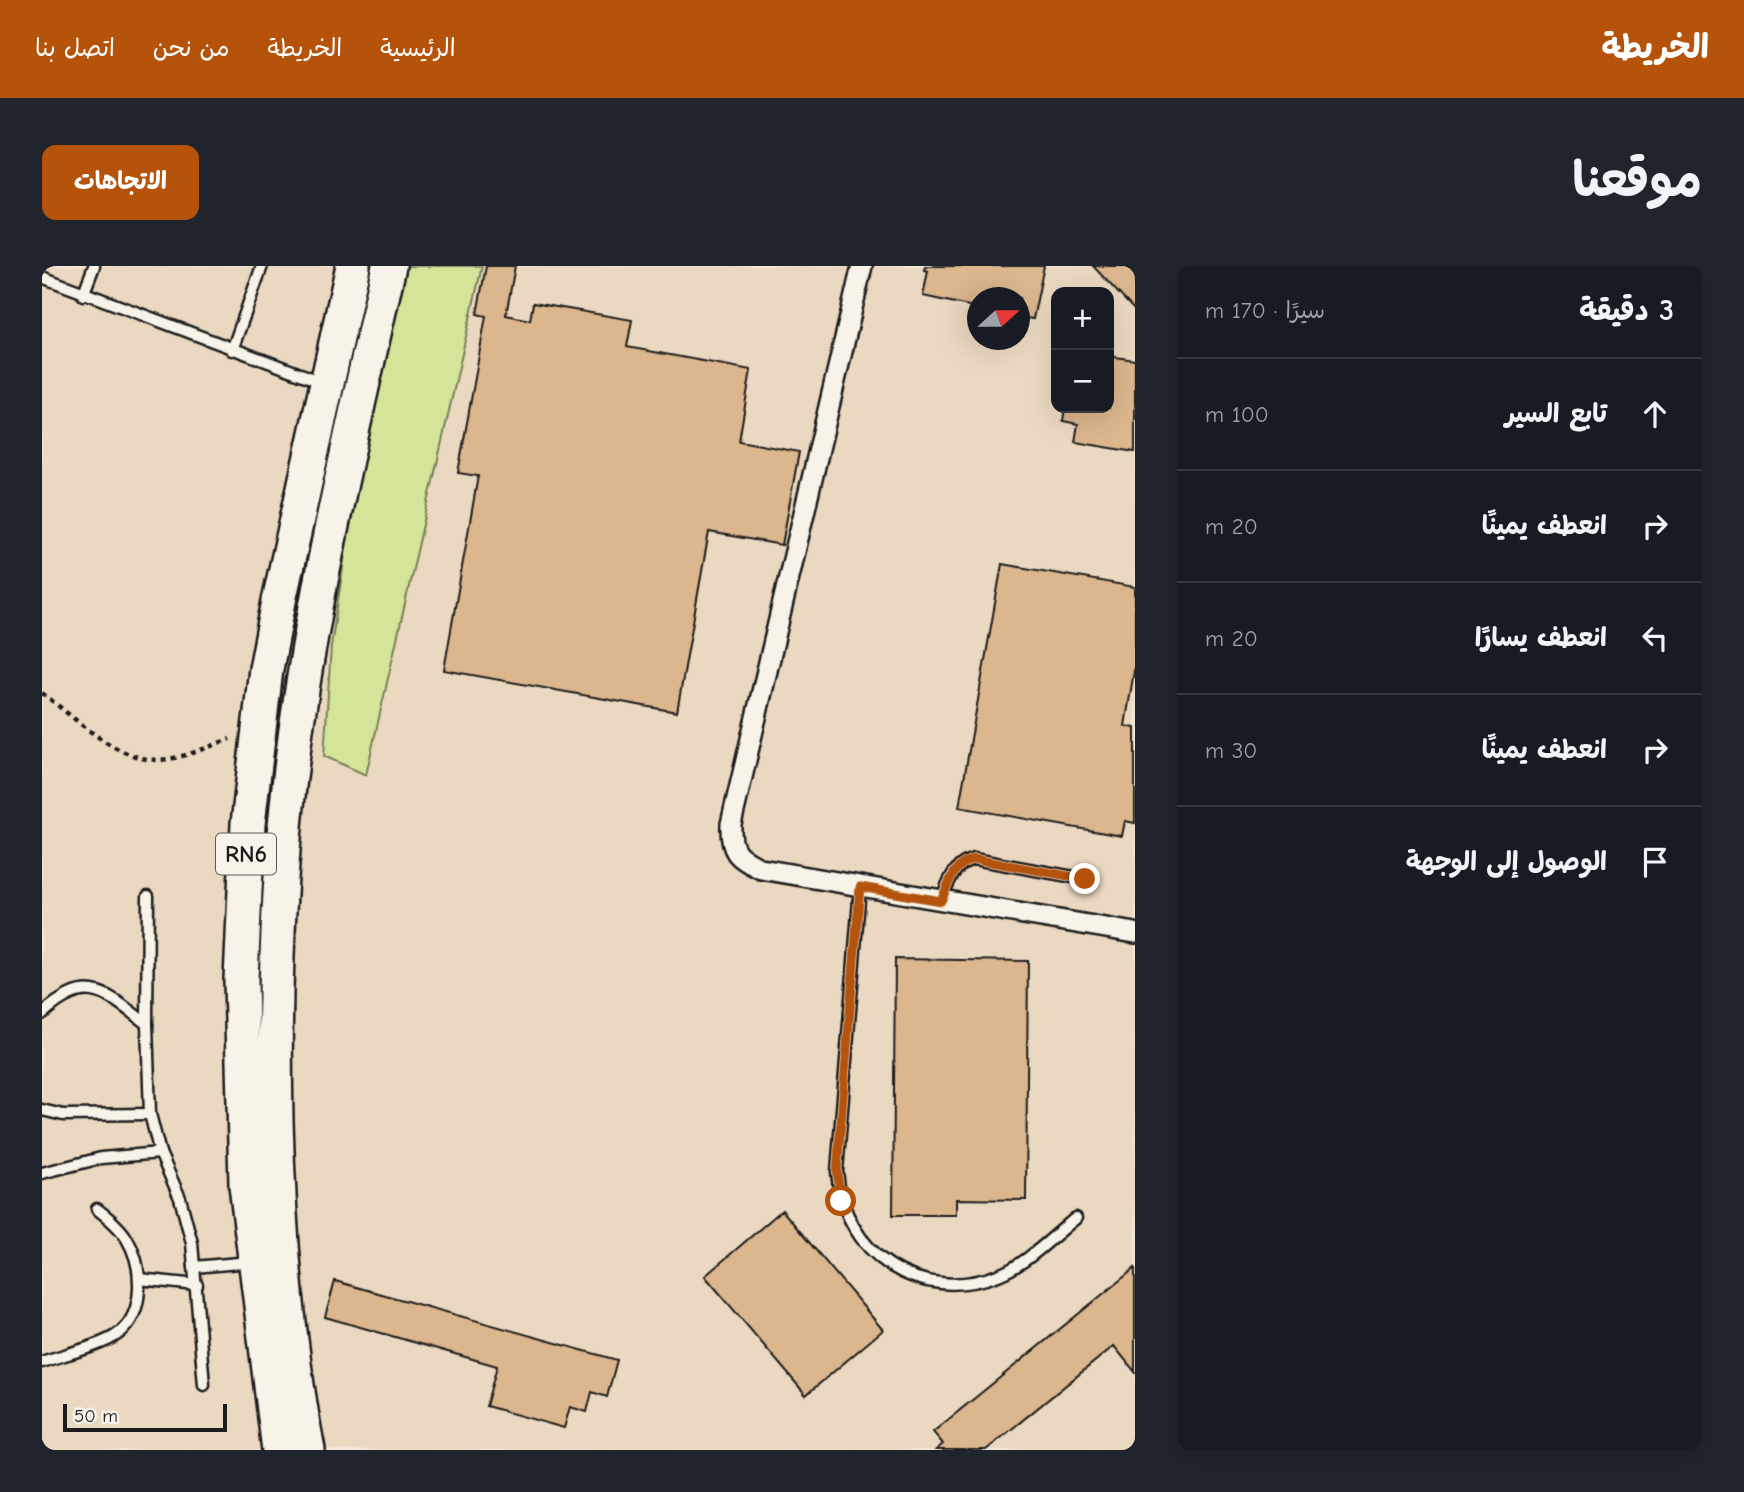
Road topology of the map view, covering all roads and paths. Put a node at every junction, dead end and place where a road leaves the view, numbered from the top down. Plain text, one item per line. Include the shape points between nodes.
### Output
1 (94, 266) edge
2 (262, 266) edge
3 (354, 266) edge
4 (389, 266) edge
5 (862, 266) edge
6 (42, 277) edge
7 (83, 295) junction
8 (232, 350) junction
9 (326, 384) junction
10 (42, 693) edge
11 (258, 730) junction
12 (1085, 879) dead end
13 (860, 887) junction
14 (148, 895) dead end
15 (941, 901) junction
16 (1135, 933) edge
17 (42, 1014) edge
18 (147, 1024) junction
19 (42, 1110) edge
20 (150, 1115) junction
21 (160, 1153) junction
22 (42, 1173) edge
23 (97, 1209) dead end
24 (1076, 1218) dead end
25 (254, 1262) junction
26 (194, 1267) junction
27 (139, 1279) junction
28 (197, 1285) junction
29 (42, 1362) edge
30 (204, 1385) dead end
31 (279, 1450) edge
32 (308, 1450) edge

1 - 7 lane
2 - 8 lane
3 - 9 highway, RN6
4 - 32 highway, RN6 via 321,573 301,693 278,935 278,1178 286,1299
5 - 13 street via 730,838 744,861 761,869
6 - 7 lane
7 - 8 lane
8 - 9 lane
9 - 11 highway, RN6 via 279,601
10 - 11 path via 120,751 145,760 171,759
11 - 25 highway, RN6 via 248,824 241,980 246,1185
12 - 15 lane via 974,859 957,867
13 - 15 street
13 - 24 lane via 837,1171 841,1201 853,1229 890,1267 925,1280 961,1283 1012,1269
14 - 18 lane
15 - 16 street
17 - 18 lane via 67,994 97,991
18 - 20 lane
19 - 20 lane via 63,1115
20 - 21 lane
21 - 22 lane via 101,1158
21 - 26 lane via 188,1221
23 - 27 lane via 128,1240
25 - 26 lane
25 - 31 highway, RN6
26 - 28 lane
27 - 28 lane
27 - 29 lane via 134,1310 118,1334
28 - 30 lane

